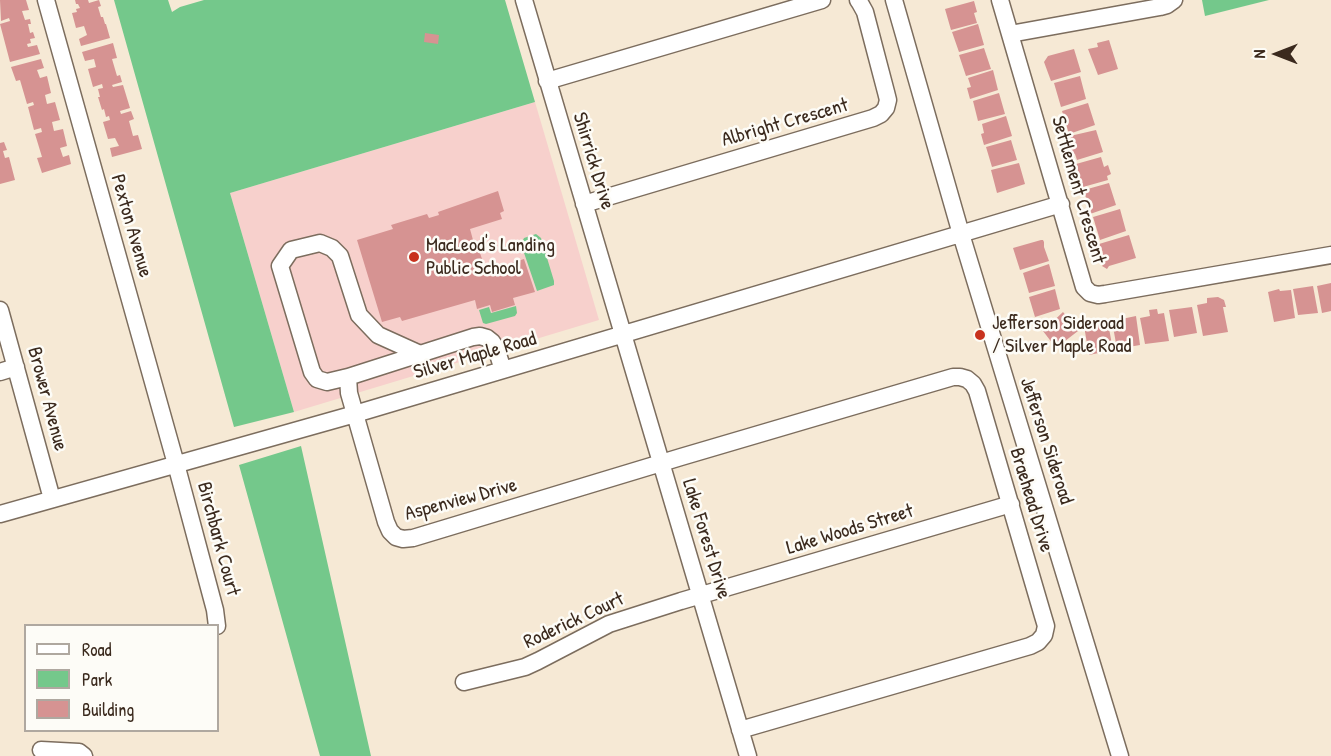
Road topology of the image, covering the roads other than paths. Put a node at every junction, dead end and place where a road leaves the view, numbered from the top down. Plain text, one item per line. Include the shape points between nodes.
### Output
1 (46, 0) edge
2 (524, 0) edge
3 (822, 0) edge
4 (858, 0) edge
5 (894, 0) edge
6 (1000, 0) edge
7 (1174, 0) edge
8 (1010, 34) junction
9 (547, 81) junction
10 (584, 204) junction
11 (1061, 204) junction
12 (961, 234) junction
13 (1331, 255) edge
14 (0, 310) edge
15 (623, 334) junction
16 (420, 354) junction
17 (8, 370) edge
18 (503, 370) junction
19 (348, 377) junction
20 (355, 414) junction
21 (662, 463) junction
22 (176, 464) junction
23 (52, 499) junction
24 (1011, 504) junction
25 (0, 514) edge
26 (701, 596) junction
27 (217, 624) edge
28 (464, 682) dead end
29 (740, 730) junction
30 (40, 750) dead end
31 (84, 756) edge
32 (748, 756) edge
33 (1120, 756) edge

1 - 22 street, Pexton Avenue
2 - 9 street, Shirrick Drive
3 - 9 street
4 - 10 street, Albright Crescent via 865,12 888,100 881,114
5 - 12 street, Jefferson Sideroad
6 - 8 street, Settlement Crescent
7 - 8 street via 1160,7
8 - 11 street, Settlement Crescent
9 - 10 street, Shirrick Drive
10 - 15 street, Shirrick Drive
11 - 12 street, Silver Maple Road
11 - 13 street, Settlement Crescent via 1084,287 1098,296
12 - 15 street, Silver Maple Road
12 - 33 street, Jefferson Sideroad
14 - 17 street, Brower Avenue
15 - 18 street, Silver Maple Road
15 - 21 street, Lake Forest Drive
16 - 18 street via 480,336 492,342
16 - 19 street
16 - 19 street via 378,335 359,315 340,256 332,248 320,243 291,250 280,266 312,372 317,379 327,382
17 - 23 street, Brower Avenue
18 - 20 street, Silver Maple Road
19 - 20 street
20 - 21 street, Aspenview Drive via 386,522 396,537 404,539
20 - 22 street, Silver Maple Road
21 - 24 street, Braehead Drive via 960,377 977,391
21 - 26 street, Lake Forest Drive
22 - 23 street, Silver Maple Road
22 - 27 street, Birchbark Court
23 - 25 street, Silver Maple Road
24 - 26 street, Lake Woods Street
24 - 29 street, Braehead Drive via 1046,626 1038,642
26 - 28 street, Roderick Court via 609,624 525,667
26 - 29 street, Lake Forest Drive
29 - 32 street, Lake Forest Drive
30 - 31 street via 79,752

